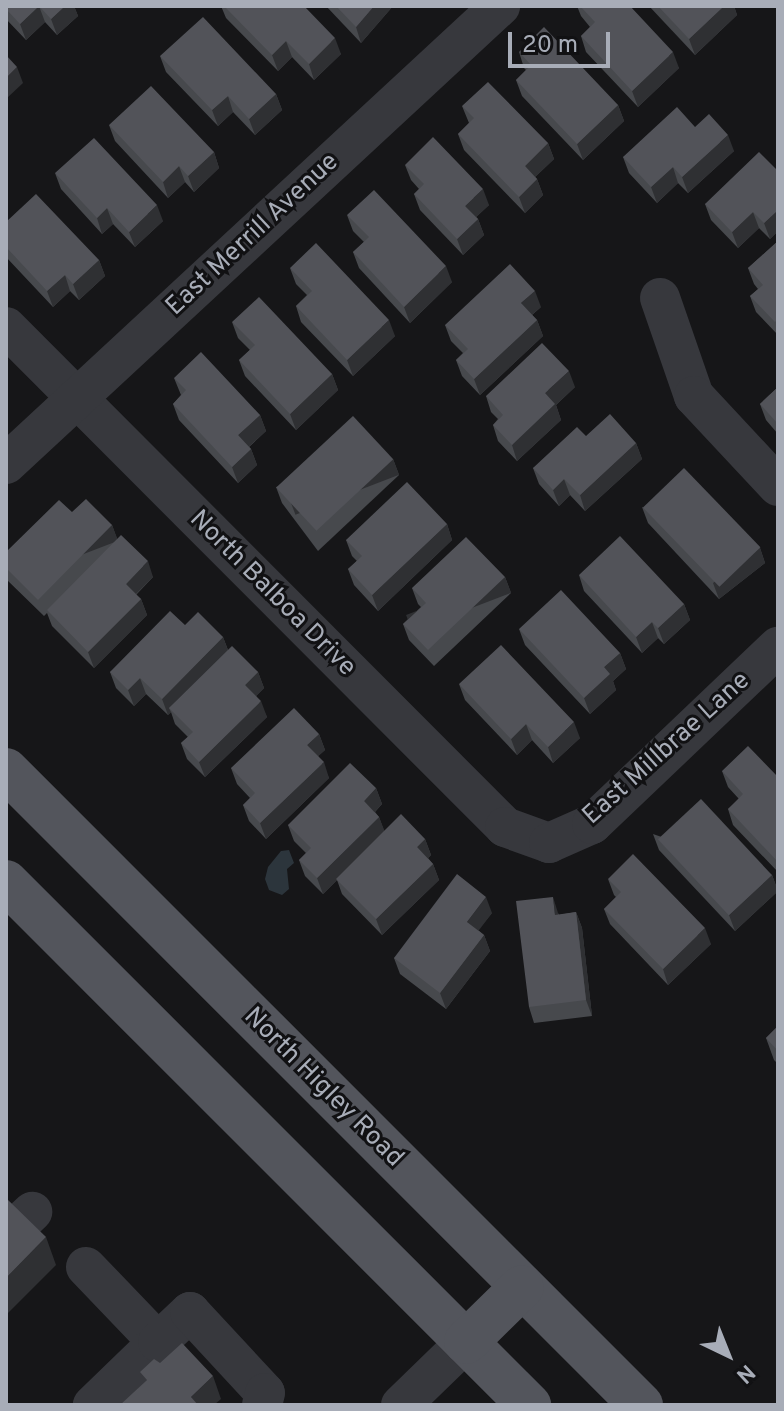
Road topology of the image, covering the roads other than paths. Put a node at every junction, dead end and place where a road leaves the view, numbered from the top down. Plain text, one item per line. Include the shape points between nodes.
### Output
1 (500, 6) edge
2 (660, 298) dead end
3 (6, 327) edge
4 (77, 399) junction
5 (6, 464) edge
6 (778, 486) edge
7 (778, 647) edge
8 (6, 770) edge
9 (549, 843) joint
10 (6, 882) edge
11 (86, 1267) dead end
12 (522, 1287) junction
13 (158, 1342) junction
14 (466, 1342) junction
15 (93, 1405) edge
16 (262, 1405) edge
17 (401, 1405) edge
18 (529, 1405) edge
19 (641, 1405) edge

1 - 4 street, East Merrill Avenue
2 - 6 street via 694,396
3 - 4 street, North Balboa Drive
4 - 5 street, East Merrill Avenue
4 - 9 street, North Balboa Drive via 505,827
7 - 9 street, East Millbrae Lane via 592,824
8 - 12 main road, North Higley Road
10 - 14 main road
11 - 13 street
12 - 14 main road
12 - 19 main road, North Higley Road
13 - 15 street
13 - 16 street via 190,1312 265,1393
14 - 17 street
14 - 18 main road

